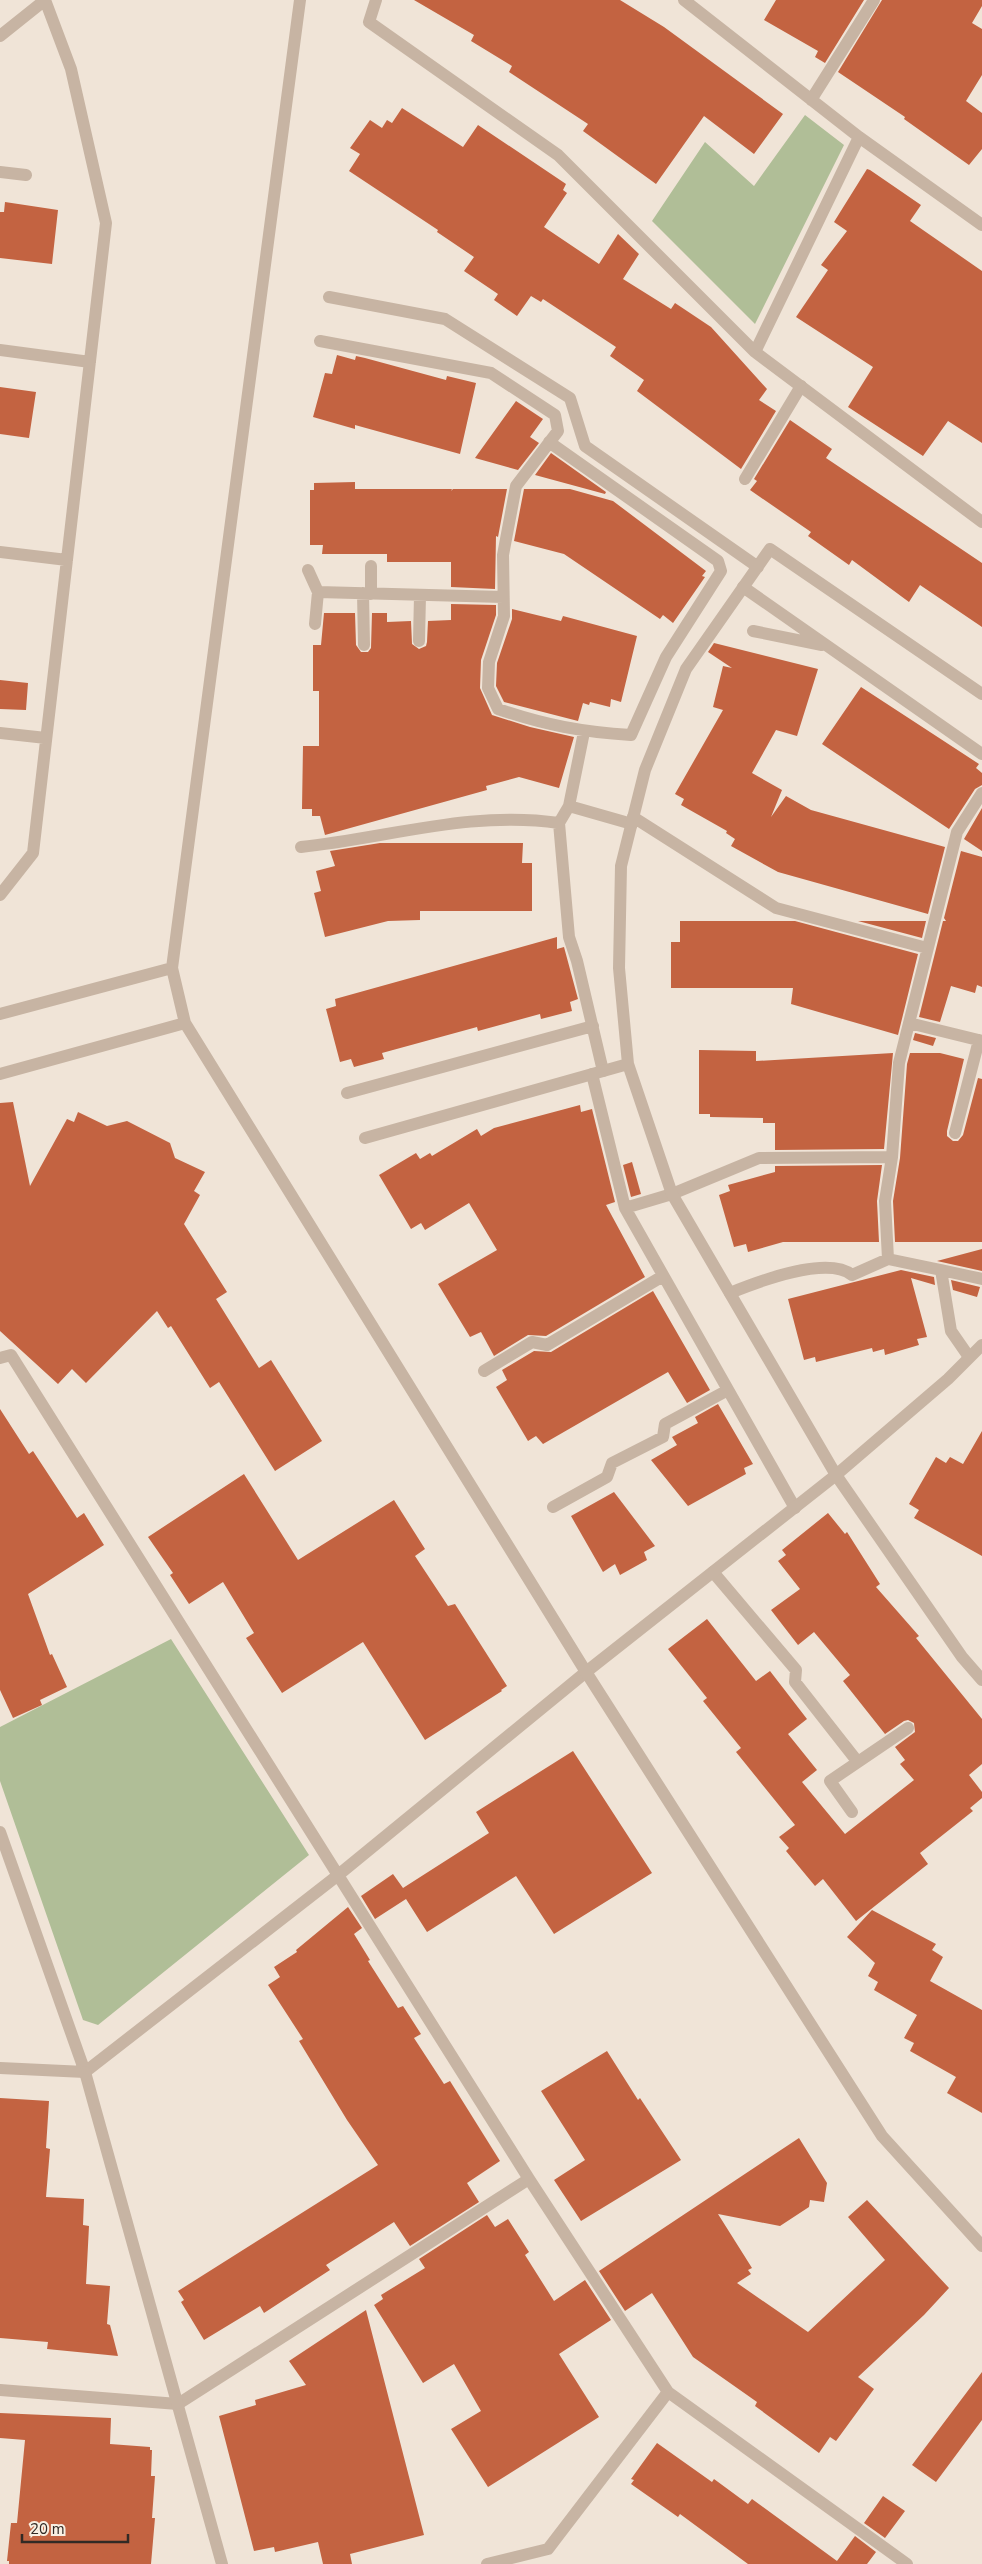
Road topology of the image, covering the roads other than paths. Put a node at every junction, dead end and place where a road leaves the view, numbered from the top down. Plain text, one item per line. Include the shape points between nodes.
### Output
1 (45, 0) edge
2 (300, 0) edge
3 (376, 0) edge
4 (684, 0) edge
5 (874, 0) edge
6 (0, 36) edge
7 (812, 100) junction
8 (859, 137) junction
9 (0, 172) edge
10 (26, 175) dead end
11 (982, 226) edge
12 (329, 297) dead end
13 (320, 341) dead end
14 (0, 350) edge
15 (755, 352) junction
16 (90, 362) junction
17 (801, 386) junction
18 (549, 442) junction
19 (745, 479) dead end
20 (982, 522) edge
21 (0, 552) edge
22 (67, 560) junction
23 (371, 566) dead end
24 (758, 567) junction
25 (308, 570) dead end
26 (743, 587) junction
27 (318, 592) junction
28 (367, 594) junction
29 (420, 595) junction
30 (504, 597) junction
31 (315, 624) dead end
32 (753, 631) dead end
33 (419, 641) dead end
34 (364, 646) dead end
35 (827, 646) junction
36 (982, 694) edge
37 (0, 732) edge
38 (584, 732) junction
39 (46, 738) junction
40 (982, 754) edge
41 (982, 794) edge
42 (569, 806) junction
43 (633, 821) junction
44 (559, 823) junction
45 (301, 847) dead end
46 (0, 895) edge
47 (928, 948) junction
48 (172, 968) junction
49 (0, 1014) edge
50 (185, 1023) junction
51 (909, 1023) junction
52 (593, 1026) junction
53 (981, 1040) edge
54 (628, 1064) junction
55 (597, 1072) junction
56 (0, 1074) edge
57 (347, 1093) dead end
58 (955, 1133) dead end
59 (365, 1138) dead end
60 (892, 1157) junction
61 (672, 1194) junction
62 (625, 1208) junction
63 (888, 1259) junction
64 (941, 1270) junction
65 (663, 1276) junction
66 (982, 1279) edge
67 (730, 1294) junction
68 (982, 1345) edge
69 (969, 1357) junction
70 (0, 1358) edge
71 (484, 1371) dead end
72 (728, 1390) junction
73 (836, 1476) junction
74 (553, 1507) dead end
75 (795, 1508) junction
76 (713, 1572) junction
77 (586, 1672) junction
78 (982, 1680) edge
79 (908, 1728) dead end
80 (857, 1761) junction
81 (852, 1812) dead end
82 (0, 1832) edge
83 (337, 1876) junction
84 (0, 2068) edge
85 (85, 2072) junction
86 (529, 2179) junction
87 (982, 2246) edge
88 (0, 2390) edge
89 (668, 2392) junction
90 (178, 2404) junction
91 (222, 2564) edge
92 (487, 2564) edge
93 (907, 2564) edge

1 - 6 street
1 - 16 street via 71,69 106,223
2 - 48 street
3 - 15 street via 369,22 558,155
4 - 7 street
5 - 7 street
7 - 8 street
8 - 11 street
8 - 15 street
9 - 10 street
12 - 24 street via 445,319 570,398 585,446
13 - 18 street via 491,372 555,415 558,431
14 - 16 street
15 - 17 street
16 - 22 street
17 - 19 street
17 - 20 street
18 - 30 street via 516,486 503,555
18 - 38 street via 718,561 722,571 666,657 632,735
21 - 22 street
22 - 39 street
23 - 28 street
24 - 26 street
24 - 36 street via 770,549
25 - 27 street
26 - 35 street
26 - 43 street via 686,669 645,770
27 - 28 street
27 - 31 street
28 - 29 street
28 - 34 street
29 - 30 street
29 - 33 street
30 - 38 street via 504,616 490,662 488,688 498,710
32 - 35 street
35 - 40 street
37 - 39 street
38 - 42 street
39 - 46 street via 33,853
41 - 47 street via 957,832
42 - 43 street
42 - 44 street
43 - 47 street via 776,908
43 - 54 street via 621,866 619,959
44 - 45 street via 528,818 431,825 348,842
44 - 52 street via 569,937
47 - 51 street
48 - 49 street
48 - 50 street
50 - 56 street
50 - 77 street
51 - 53 street
51 - 60 street via 899,1063
52 - 55 street
52 - 57 street
53 - 58 street
54 - 55 street
54 - 61 street
55 - 59 street
55 - 62 street
60 - 61 street via 758,1158
60 - 63 street via 885,1201
61 - 62 street
61 - 67 street
62 - 65 street
63 - 64 street
63 - 67 street via 852,1275 844,1268 801,1269 758,1281
64 - 66 street
64 - 69 street via 951,1331
65 - 71 street via 547,1345 532,1342
65 - 72 street
67 - 73 street
68 - 69 street
69 - 73 street
70 - 83 street via 11,1355
72 - 74 street via 665,1424 663,1437 612,1462 607,1477
72 - 75 street
73 - 75 street
73 - 78 street via 962,1657
75 - 76 street
76 - 77 street
76 - 80 street via 796,1670 795,1682
77 - 83 street
77 - 87 street via 882,2136
79 - 80 street
80 - 81 street via 830,1781
82 - 85 street
83 - 85 street
83 - 86 street
84 - 85 street
85 - 90 street
86 - 89 street
86 - 90 street
88 - 90 street
89 - 92 street via 548,2549
89 - 93 street
90 - 91 street

